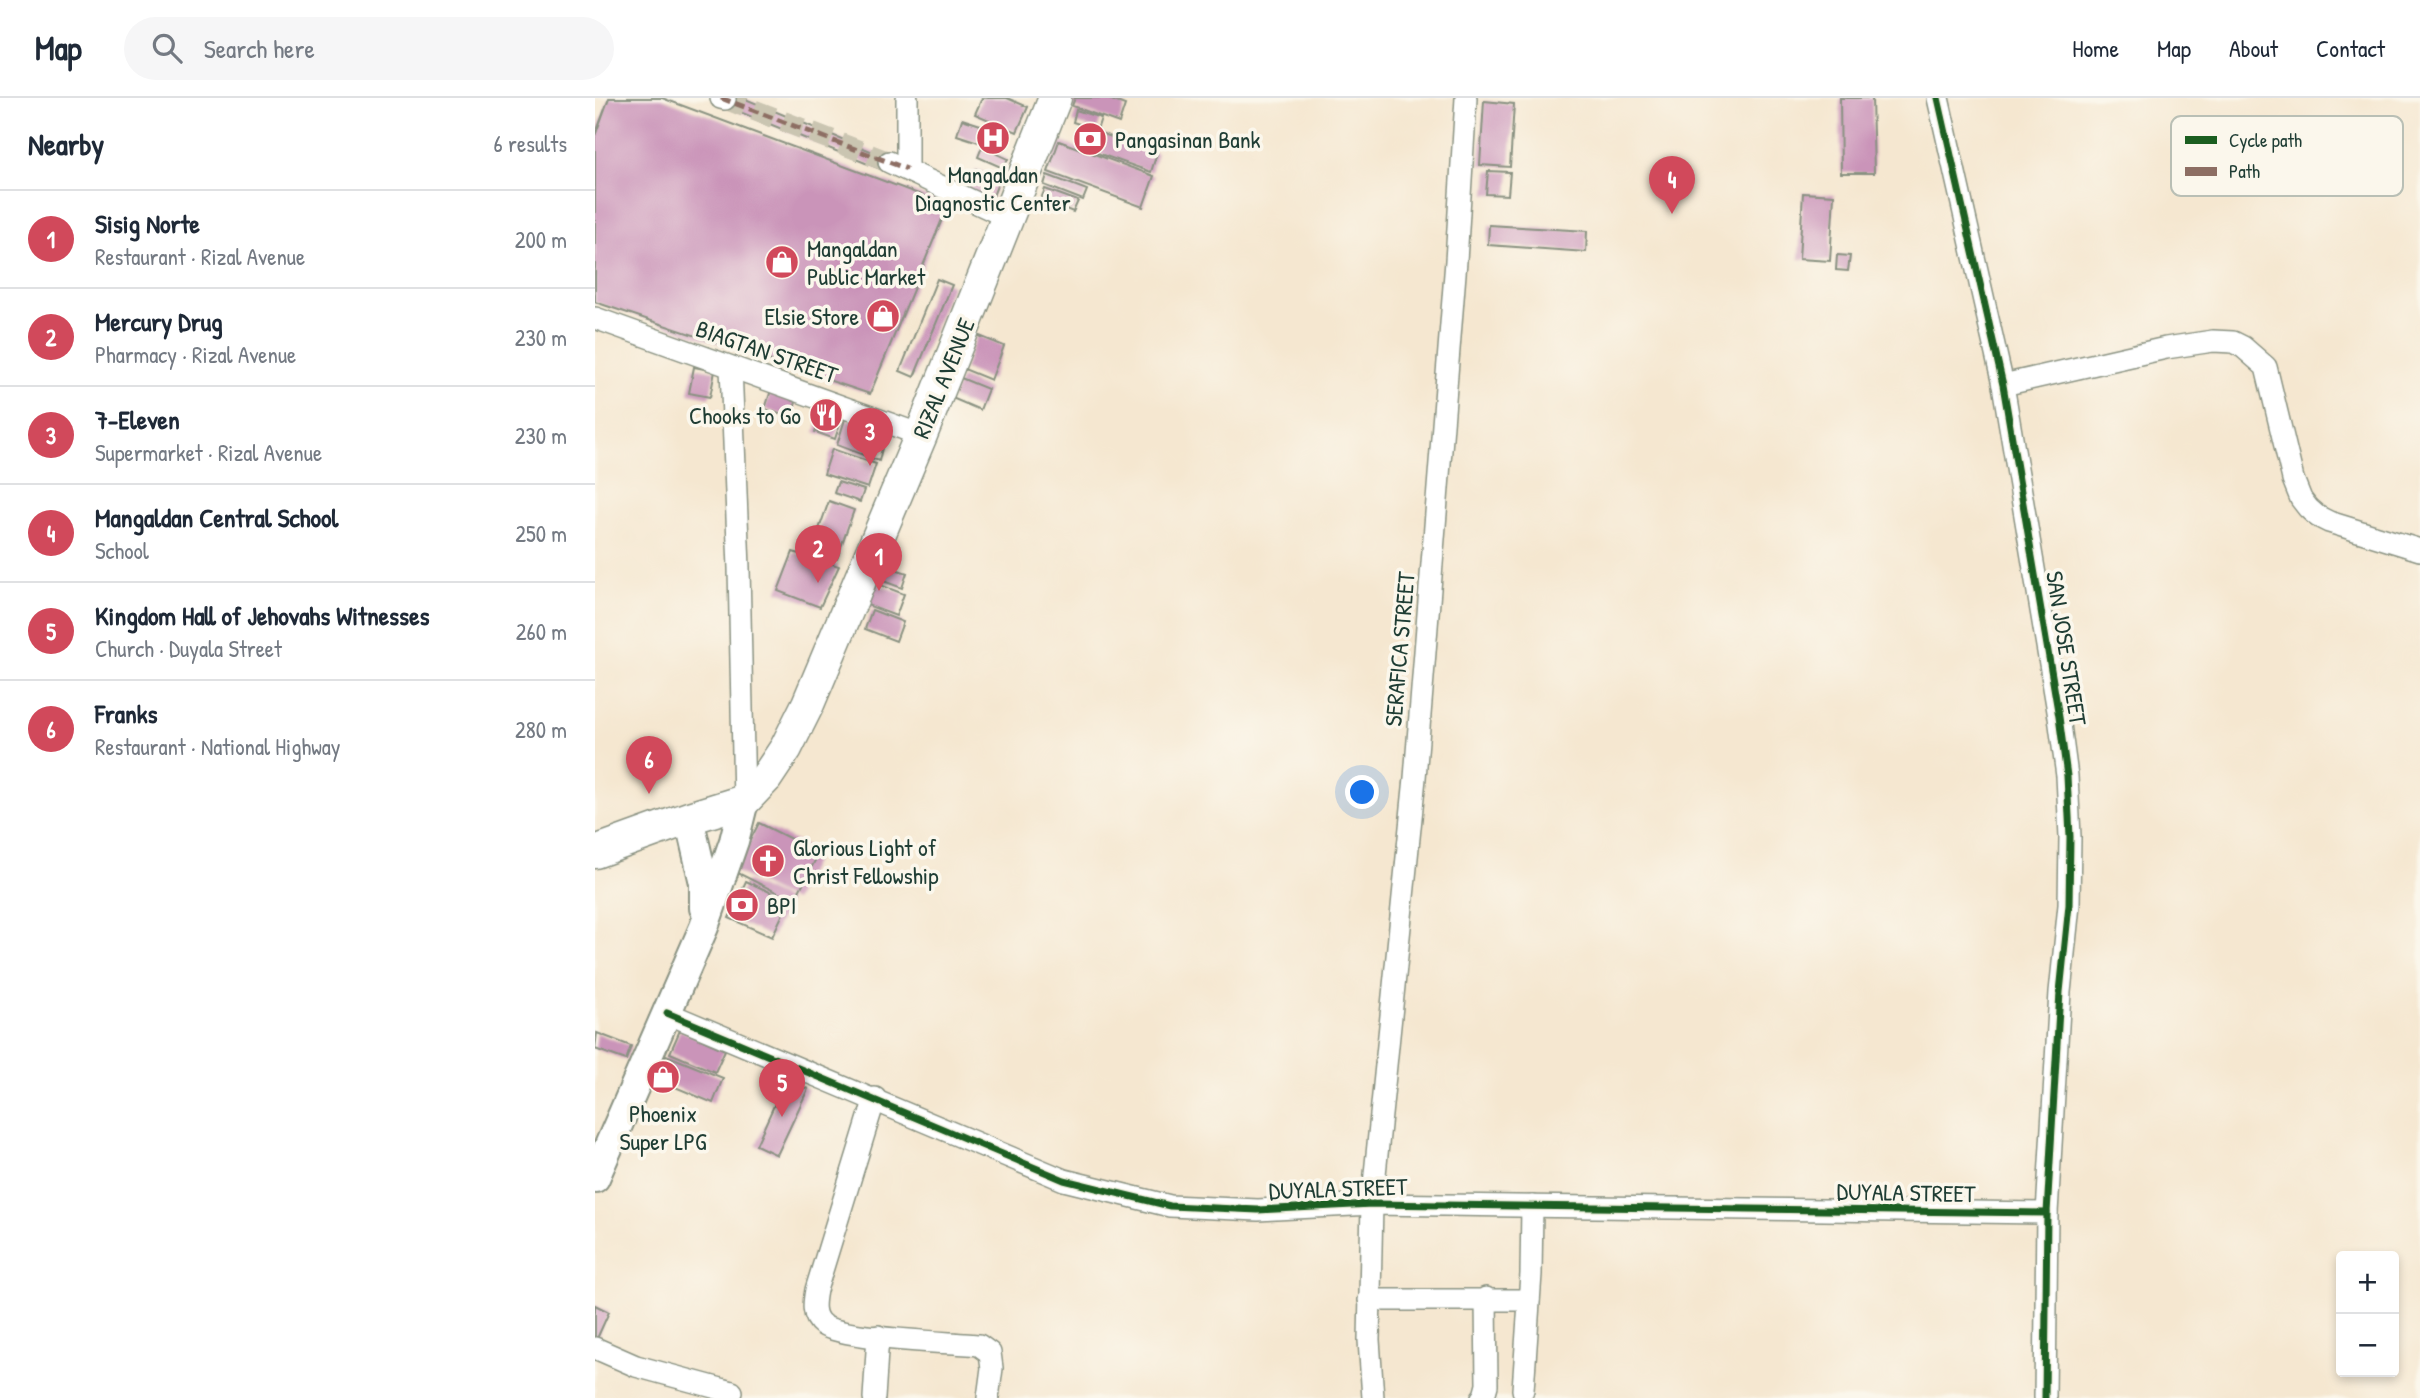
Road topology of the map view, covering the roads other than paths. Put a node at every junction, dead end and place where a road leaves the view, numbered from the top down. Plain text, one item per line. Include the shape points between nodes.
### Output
1 (907, 98) edge
2 (1055, 98) edge
3 (1466, 98) edge
4 (1938, 98) edge
5 (1009, 218) junction
6 (595, 318) edge
7 (731, 367) junction
8 (2003, 385) junction
9 (921, 435) junction
10 (2420, 550) edge
11 (744, 801) junction
12 (689, 818) junction
13 (595, 852) edge
14 (704, 927) junction
15 (667, 1013) junction
16 (875, 1098) junction
17 (595, 1178) edge
18 (1372, 1204) junction
19 (1532, 1206) junction
20 (2047, 1213) junction
21 (1486, 1298) junction
22 (1369, 1300) junction
23 (1529, 1300) junction
24 (879, 1336) junction
25 (595, 1348) edge
26 (1524, 1390) dead end
27 (732, 1392) dead end
28 (874, 1398) edge
29 (988, 1398) edge
30 (1373, 1398) edge
31 (1482, 1398) edge
32 (2045, 1398) edge

1 - 5 street via 898,166
2 - 5 highway, RIZAL AVENUE
3 - 18 street, SERAFICA STREET via 1415,778
4 - 8 street, SAN JOSE STREET
5 - 9 highway, RIZAL AVENUE
6 - 7 street, BIAGTAN STREET
7 - 9 street, BIAGTAN STREET
7 - 11 street
8 - 10 street via 2166,348 2233,342 2266,368 2293,479 2308,508 2329,522
8 - 20 street, SAN JOSE STREET via 2067,776 2069,905
9 - 11 highway, RIZAL AVENUE via 809,704 766,778
11 - 12 highway
11 - 14 main road
12 - 13 highway
12 - 14 main road via 704,883
14 - 15 main road
15 - 16 street, DUYALA STREET
15 - 17 main road
16 - 18 street, DUYALA STREET via 1064,1180 1146,1201 1258,1210
16 - 24 street via 813,1303 820,1323 831,1329
18 - 19 street, DUYALA STREET
18 - 22 street, SERAFICA STREET
19 - 20 street, DUYALA STREET
19 - 23 street
20 - 32 street, SAN JOSE STREET
21 - 22 street
21 - 23 street
21 - 31 street via 1487,1385
22 - 30 street, SERAFICA STREET
23 - 26 street
24 - 28 street
24 - 29 street via 985,1348 992,1360
25 - 27 street via 636,1366

